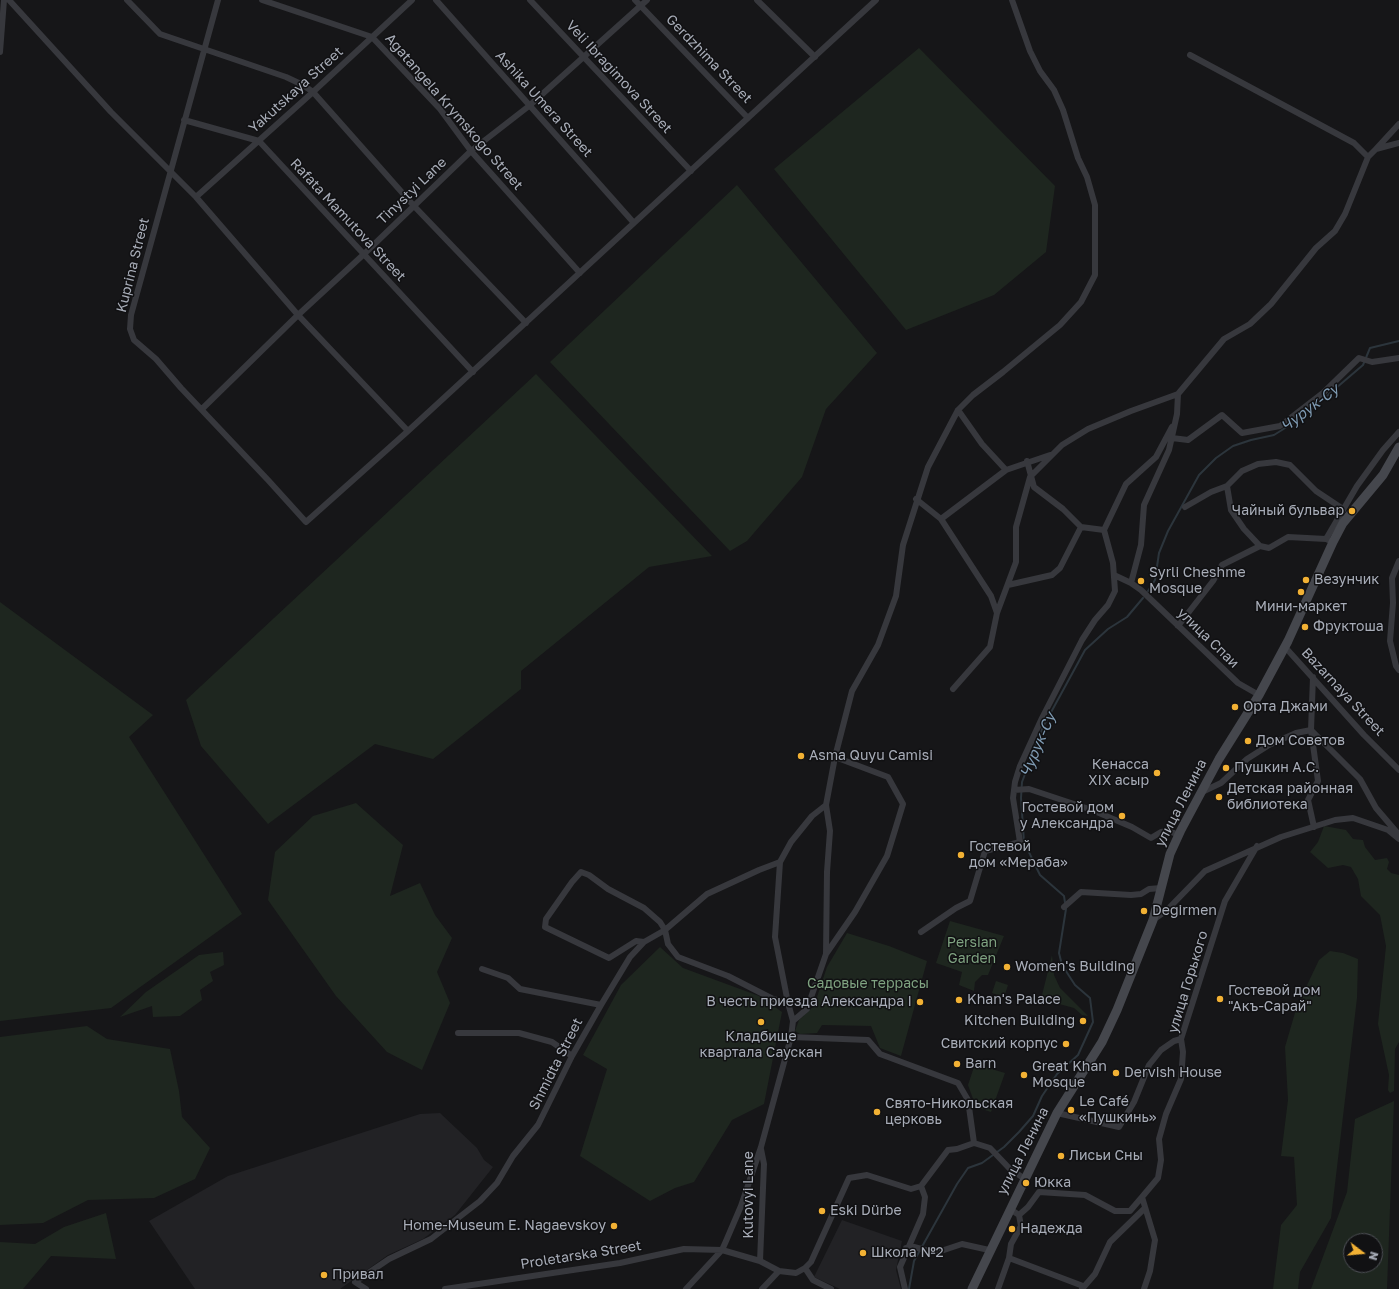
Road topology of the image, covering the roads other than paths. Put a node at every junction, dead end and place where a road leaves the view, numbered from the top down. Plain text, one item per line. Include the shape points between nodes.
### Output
1 (4, 0) edge
2 (9, 0) edge
3 (128, 0) edge
4 (218, 0) edge
5 (262, 0) edge
6 (412, 0) edge
7 (436, 0) edge
8 (530, 0) edge
9 (635, 0) edge
10 (647, 0) edge
11 (757, 0) edge
12 (875, 0) edge
13 (1012, 0) edge
14 (641, 6) junction
15 (372, 36) junction
16 (204, 50) junction
17 (0, 52) edge
18 (1190, 55) dead end
19 (815, 57) junction
20 (583, 58) junction
21 (314, 92) junction
22 (529, 106) junction
23 (748, 118) junction
24 (184, 120) junction
25 (1399, 124) edge
26 (259, 141) junction
27 (1399, 142) edge
28 (1376, 149) junction
29 (471, 151) junction
30 (1368, 157) junction
31 (170, 169) junction
32 (691, 171) junction
33 (196, 197) junction
34 (414, 206) junction
35 (634, 223) junction
36 (363, 255) junction
37 (580, 273) junction
38 (298, 315) junction
39 (526, 323) junction
40 (1399, 358) edge
41 (473, 372) junction
42 (1178, 394) junction
43 (202, 409) junction
44 (958, 410) junction
45 (1177, 414) junction
46 (408, 431) junction
47 (1399, 432) edge
48 (1172, 438) junction
49 (1399, 447) edge
50 (1052, 454) junction
51 (1028, 461) junction
52 (1006, 470) junction
53 (1030, 477) junction
54 (1227, 486) junction
55 (916, 499) junction
56 (1185, 507) dead end
57 (1343, 509) junction
58 (941, 519) junction
59 (1082, 527) junction
60 (1104, 530) junction
61 (1329, 540) junction
62 (1260, 546) junction
63 (1399, 561) edge
64 (1114, 575) junction
65 (1131, 583) junction
66 (1008, 585) junction
67 (997, 613) junction
68 (1178, 626) junction
69 (1285, 647) junction
70 (1399, 670) edge
71 (1313, 677) junction
72 (954, 689) dead end
73 (1260, 695) junction
74 (1311, 730) junction
75 (835, 757) junction
76 (1399, 770) edge
77 (1018, 791) junction
78 (1200, 792) junction
79 (826, 805) junction
80 (1314, 827) junction
81 (1179, 835) junction
82 (1399, 835) edge
83 (1399, 839) edge
84 (1258, 846) junction
85 (780, 862) junction
86 (1161, 888) junction
87 (1065, 905) dead end
88 (1153, 920) junction
89 (665, 930) junction
90 (921, 932) dead end
91 (644, 942) junction
92 (826, 954) junction
93 (482, 969) dead end
94 (788, 1003) junction
95 (601, 1005) junction
96 (793, 1020) junction
97 (458, 1033) dead end
98 (791, 1037) junction
99 (1181, 1039) junction
100 (572, 1056) junction
101 (1057, 1113) junction
102 (974, 1143) junction
103 (761, 1147) junction
104 (1025, 1179) junction
105 (921, 1186) junction
106 (1142, 1197) junction
107 (1145, 1208) junction
108 (1010, 1209) junction
109 (1019, 1215) junction
110 (906, 1248) junction
111 (722, 1250) junction
112 (989, 1250) junction
113 (1009, 1258) junction
114 (760, 1261) junction
115 (805, 1268) junction
116 (779, 1271) junction
117 (1082, 1288) edge
118 (366, 1289) edge
119 (445, 1289) edge
120 (686, 1289) edge
121 (762, 1289) edge
122 (831, 1289) edge
123 (905, 1289) edge
124 (972, 1289) edge
125 (998, 1289) edge
126 (1144, 1289) edge

1 - 17 street
2 - 31 street via 111,112
3 - 16 street via 160,34
4 - 16 street, Kuprina Street
5 - 15 street, Agatangela Krymskogo Street
6 - 15 street, Yakutskaya Street
7 - 22 street, Ashika Umera Street
8 - 20 street, Veli Ibragimova Street
9 - 14 street, Gerdzhima Street
10 - 14 street, Tinystyi Lane
11 - 19 street
12 - 19 street
13 - 44 street via 1030,51 1063,110 1078,158 1087,176 1095,206 1095,275 1081,302 1060,325
14 - 20 street, Tinystyi Lane
14 - 23 street, Gerdzhima Street
15 - 21 street, Yakutskaya Street
15 - 29 street, Agatangela Krymskogo Street via 440,109
16 - 21 street via 286,77
16 - 24 street, Kuprina Street
18 - 30 street via 1354,143
19 - 23 street
20 - 22 street, Tinystyi Lane
20 - 32 street, Veli Ibragimova Street
21 - 26 street, Yakutskaya Street
21 - 34 street
22 - 29 street, Tinystyi Lane
22 - 35 street, Ashika Umera Street
23 - 32 street
24 - 26 street
24 - 31 street, Kuprina Street
25 - 28 street
26 - 33 street, Yakutskaya Street
26 - 36 street, Rafata Mamutova Street
27 - 28 street
28 - 30 street
29 - 34 street, Tinystyi Lane
29 - 37 street, Agatangela Krymskogo Street
30 - 42 street via 1345,214 1335,230 1316,248 1271,304 1250,324 1224,339
31 - 33 street
31 - 43 street, Kuprina Street via 130,315 130,329 134,340 156,358
32 - 35 street
33 - 38 street
34 - 36 street, Tinystyi Lane
34 - 39 street
35 - 37 street
36 - 38 street, Tinystyi Lane
36 - 41 street, Rafata Mamutova Street
37 - 39 street
38 - 43 street, Tinystyi Lane
38 - 46 street
39 - 41 street
40 - 48 street via 1372,362 1359,358 1324,392 1280,426 1242,433 1222,416 1188,440
41 - 46 street
42 - 45 street
42 - 50 street via 1088,429
43 - 46 street, Kuprina Street via 306,522
44 - 52 street via 982,444
44 - 55 street via 928,467
45 - 48 street
45 - 60 street via 1156,457 1126,484
47 - 57 street via 1383,450
48 - 65 street via 1144,505 1141,545
49 - 61 main road, улица Ленина via 1383,475
50 - 51 street
50 - 53 street
51 - 52 street
51 - 53 street
52 - 58 street
53 - 59 street via 1034,487
53 - 66 street via 1016,526 1016,562
54 - 56 street via 1210,492
54 - 57 street via 1242,471 1258,464 1276,462 1290,465 1316,491
54 - 62 street via 1231,510
55 - 58 street
55 - 75 street via 903,545 896,596 878,645 852,691
57 - 61 street
58 - 67 street via 991,596
59 - 60 street
59 - 66 street via 1060,568 1052,574
60 - 64 street
61 - 62 street via 1288,537 1269,548
61 - 69 main road, улица Ленина via 1316,582
62 - 68 street via 1222,565 1213,581
63 - 70 street via 1392,578 1390,641
64 - 65 street, улица Спаи
64 - 77 street via 1115,592 1082,640 1020,766
65 - 68 street, улица Спаи
66 - 67 street
67 - 72 street via 990,647
68 - 73 street, улица Спаи via 1238,683
69 - 71 street, Bazarnaya Street
69 - 73 main road, улица Ленина
71 - 74 street
71 - 76 street, Bazarnaya Street
73 - 78 main road, улица Ленина
74 - 78 street via 1296,733 1269,745 1246,759 1221,783
74 - 80 street via 1318,781 1308,800
74 - 82 street via 1360,779 1376,808
75 - 79 street
75 - 92 street via 888,777 903,804 886,856 840,936
77 - 81 street via 1029,789 1092,810 1151,838 1169,830
77 - 90 street via 1013,798 1020,842 985,851 970,901
78 - 81 main road, улица Ленина
79 - 85 street via 808,821 791,842
79 - 92 street via 830,831
80 - 83 street via 1353,818 1388,830
80 - 84 street
81 - 86 main road, улица Ленина via 1170,854
84 - 88 street via 1205,871 1167,910
84 - 99 street, улица Горького via 1226,900
85 - 89 street, Shmidta Street via 706,894
85 - 94 street via 775,937
86 - 87 street via 1131,895 1081,892
86 - 88 main road, улица Ленина
88 - 101 main road, улица Ленина via 1105,1035
89 - 91 street, Shmidta Street
89 - 91 street via 644,908 581,872 546,919 546,927 609,958 636,941
89 - 94 street via 668,944 678,958 728,976 773,999
91 - 95 street, Shmidta Street via 630,957
92 - 96 street via 807,1009
93 - 95 street via 508,978 520,989
94 - 96 street
95 - 100 street, Shmidta Street
96 - 98 street, Kutovyi Lane
97 - 100 street via 519,1033 552,1042
98 - 102 street via 868,1040 880,1054 958,1084 968,1100
98 - 103 street, Kutovyi Lane
99 - 101 street via 1161,1050 1149,1065 1134,1102 1120,1127
99 - 106 street, улица Горького via 1181,1079 1166,1114 1159,1139 1161,1160 1158,1178
100 - 118 street, Shmidta Street via 538,1125 512,1156 497,1183 480,1201 431,1239 389,1259 355,1282
101 - 104 main road, улица Ленина
102 - 104 street via 990,1148 1010,1169
102 - 105 street via 948,1150
103 - 111 street via 741,1206
103 - 114 street, Kutovyi Lane via 764,1164
104 - 108 main road, улица Ленина
105 - 110 street via 925,1197 923,1214
105 - 115 street via 911,1189 868,1175 849,1178 811,1262
106 - 107 street
106 - 109 street, улица Горького via 1130,1211 1115,1211 1085,1195 1039,1192
107 - 117 street via 1110,1242 1095,1274
107 - 126 street via 1155,1240
108 - 109 street
108 - 112 main road, улица Ленина
109 - 113 street via 1021,1226 1011,1244
110 - 112 street via 944,1250 962,1244
110 - 123 street via 900,1267
111 - 114 street, Proletarska Street
111 - 119 street, Proletarska Street via 684,1249 620,1263
111 - 120 street
112 - 124 main road, улица Ленина
113 - 117 street
113 - 125 street
114 - 116 street, Proletarska Street
115 - 116 street via 796,1273
115 - 122 street via 813,1280
116 - 121 street

